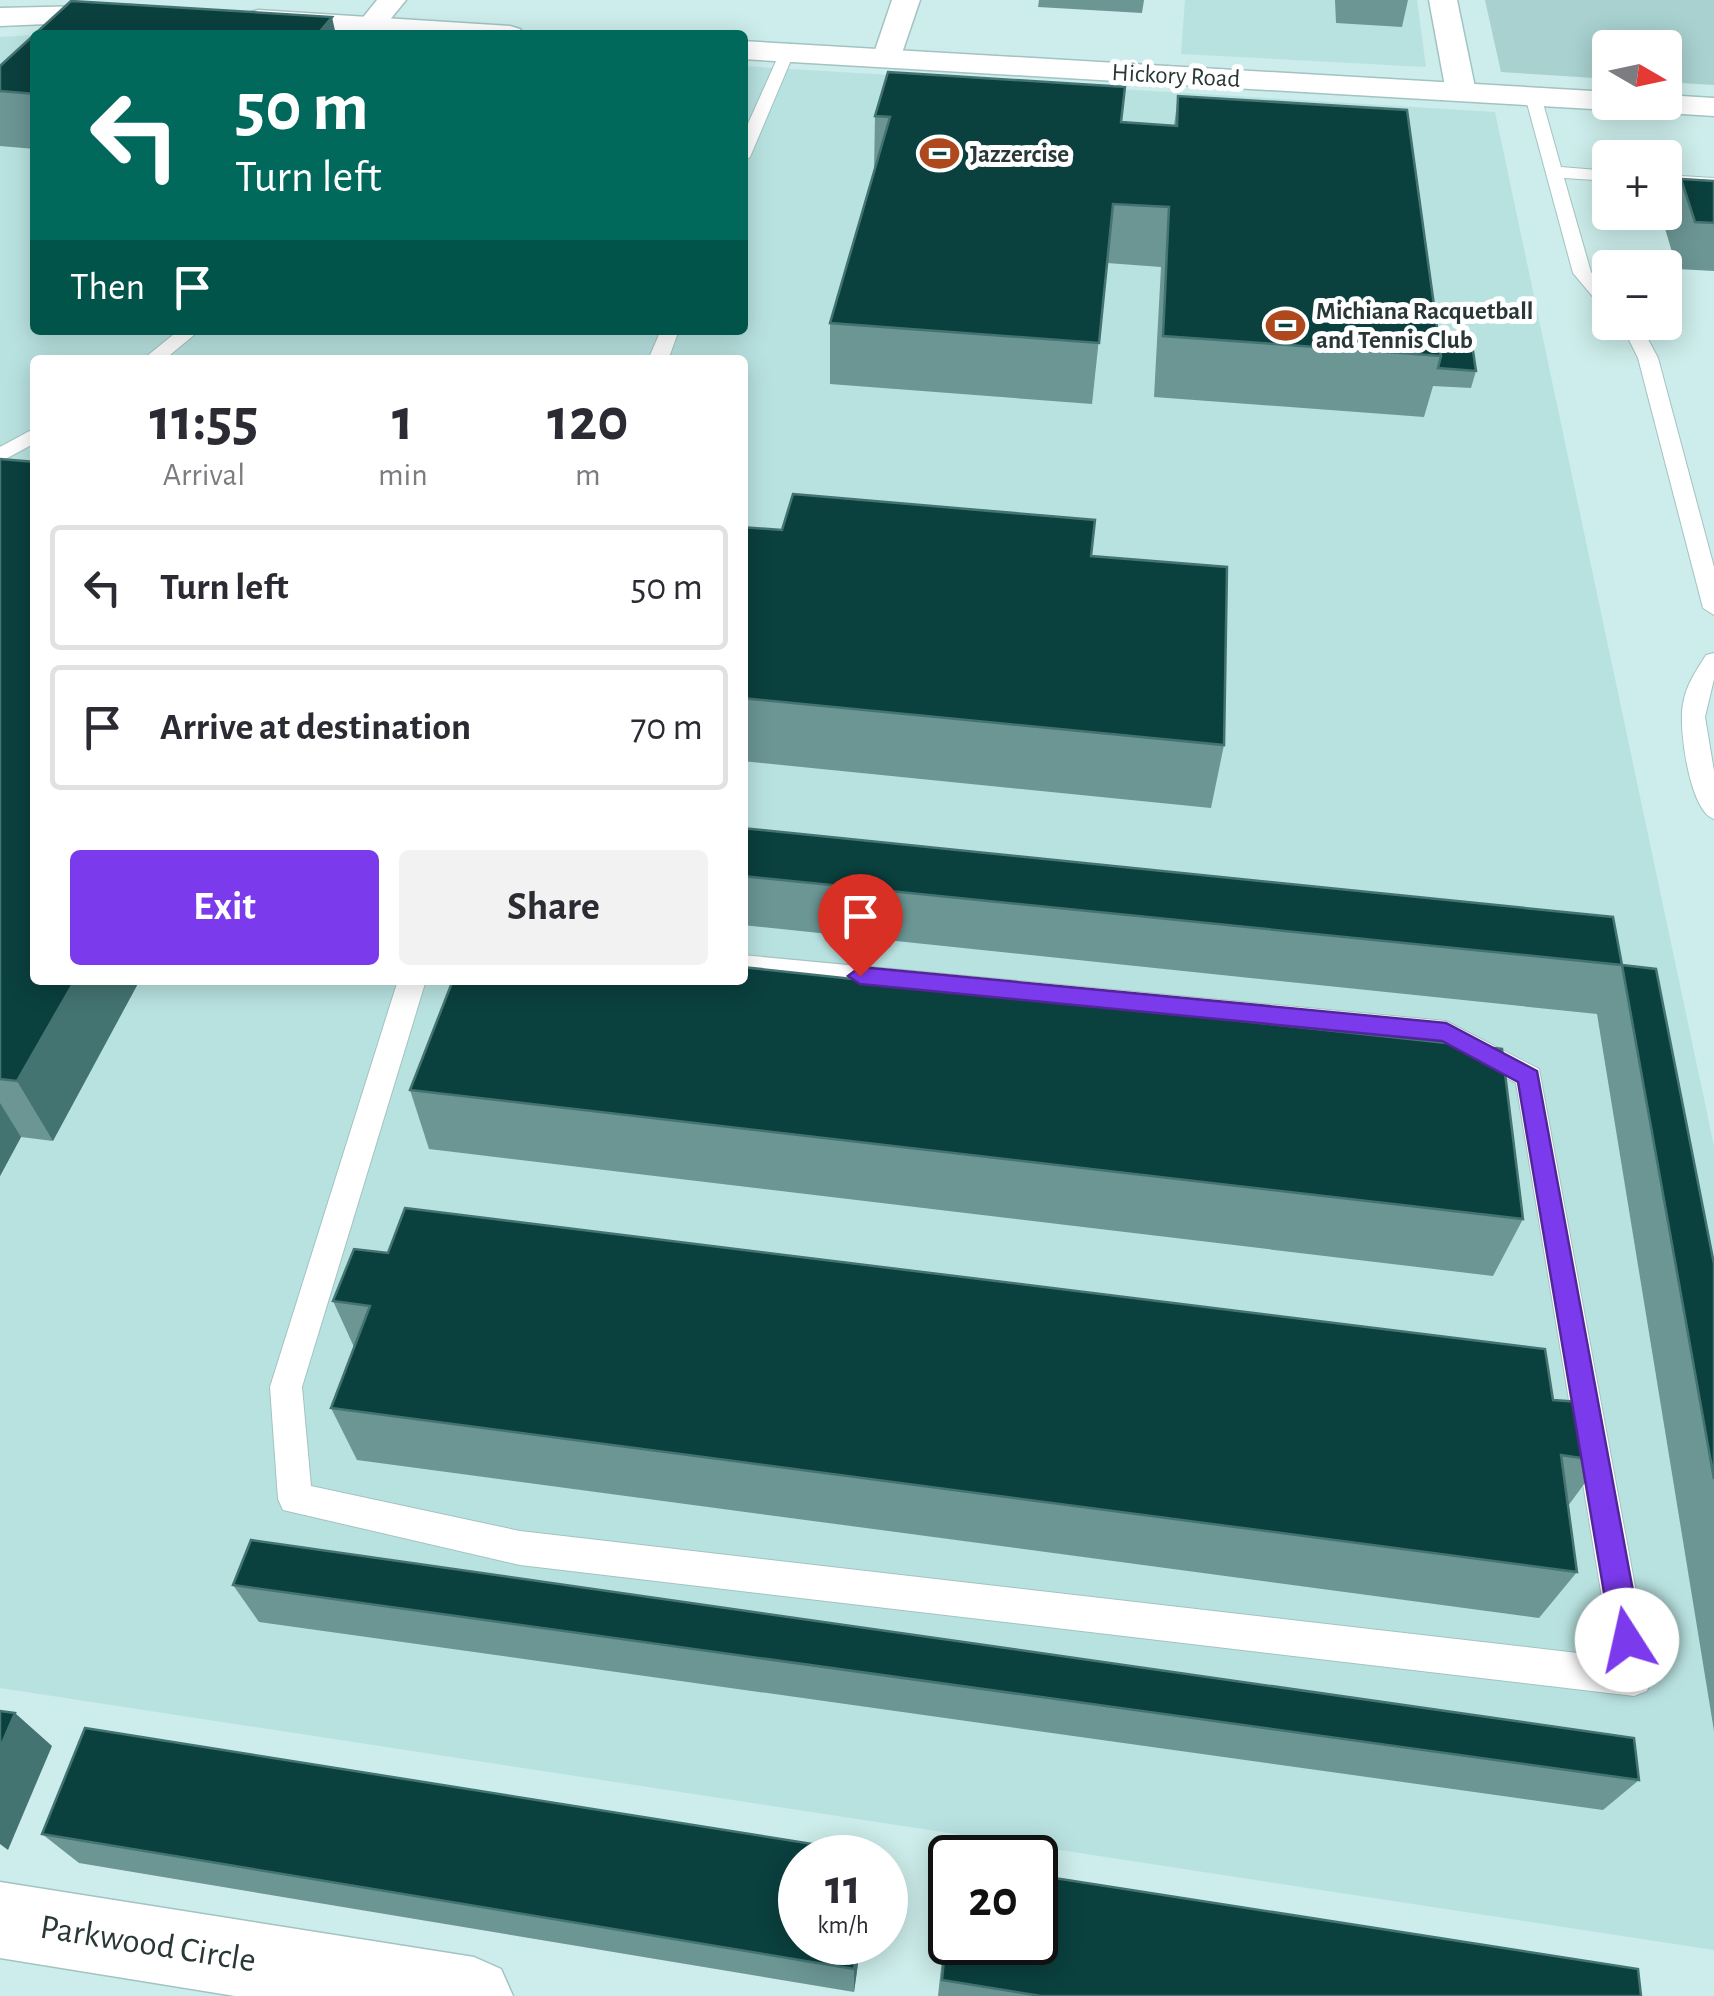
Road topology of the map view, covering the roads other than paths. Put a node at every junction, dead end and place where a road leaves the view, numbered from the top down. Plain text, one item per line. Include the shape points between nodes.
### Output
1 (392, 0) edge
2 (906, 0) edge
3 (1443, 0) edge
4 (40, 8) edge
5 (168, 15) edge
6 (0, 17) edge
7 (234, 17) edge
8 (370, 26) junction
9 (401, 30) edge
10 (748, 50) edge
11 (786, 53) junction
12 (886, 59) junction
13 (1461, 92) junction
14 (1533, 96) junction
15 (1592, 100) edge
16 (1682, 106) edge
17 (1714, 108) edge
18 (748, 143) edge
19 (1555, 172) junction
20 (1592, 175) edge
21 (1682, 181) edge
22 (1714, 183) edge
23 (1592, 285) edge
24 (184, 335) edge
25 (1638, 340) edge
26 (158, 355) edge
27 (30, 437) edge
28 (0, 456) edge
29 (1714, 608) edge
30 (1714, 660) edge
31 (1714, 810) edge
32 (748, 966) edge
33 (410, 985) edge
34 (0, 1920) edge
35 (474, 1996) edge

1 - 8 street
2 - 12 street
3 - 13 street
4 - 5 street
4 - 6 street
7 - 8 street
8 - 9 street
10 - 11 street, Hickory Road
11 - 12 street, Hickory Road
11 - 18 lane
12 - 13 street, Hickory Road
13 - 14 street, Hickory Road
14 - 15 street, Hickory Road
14 - 19 lane
16 - 17 street
19 - 20 lane
19 - 23 lane via 1582,274
21 - 22 lane
24 - 26 lane
25 - 29 lane
27 - 28 lane
30 - 31 lane via 1693,707 1696,750
32 - 33 lane via 1446,1032 1529,1077 1634,1678 520,1548 295,1499 286,1387
34 - 35 street, Parkwood Circle

